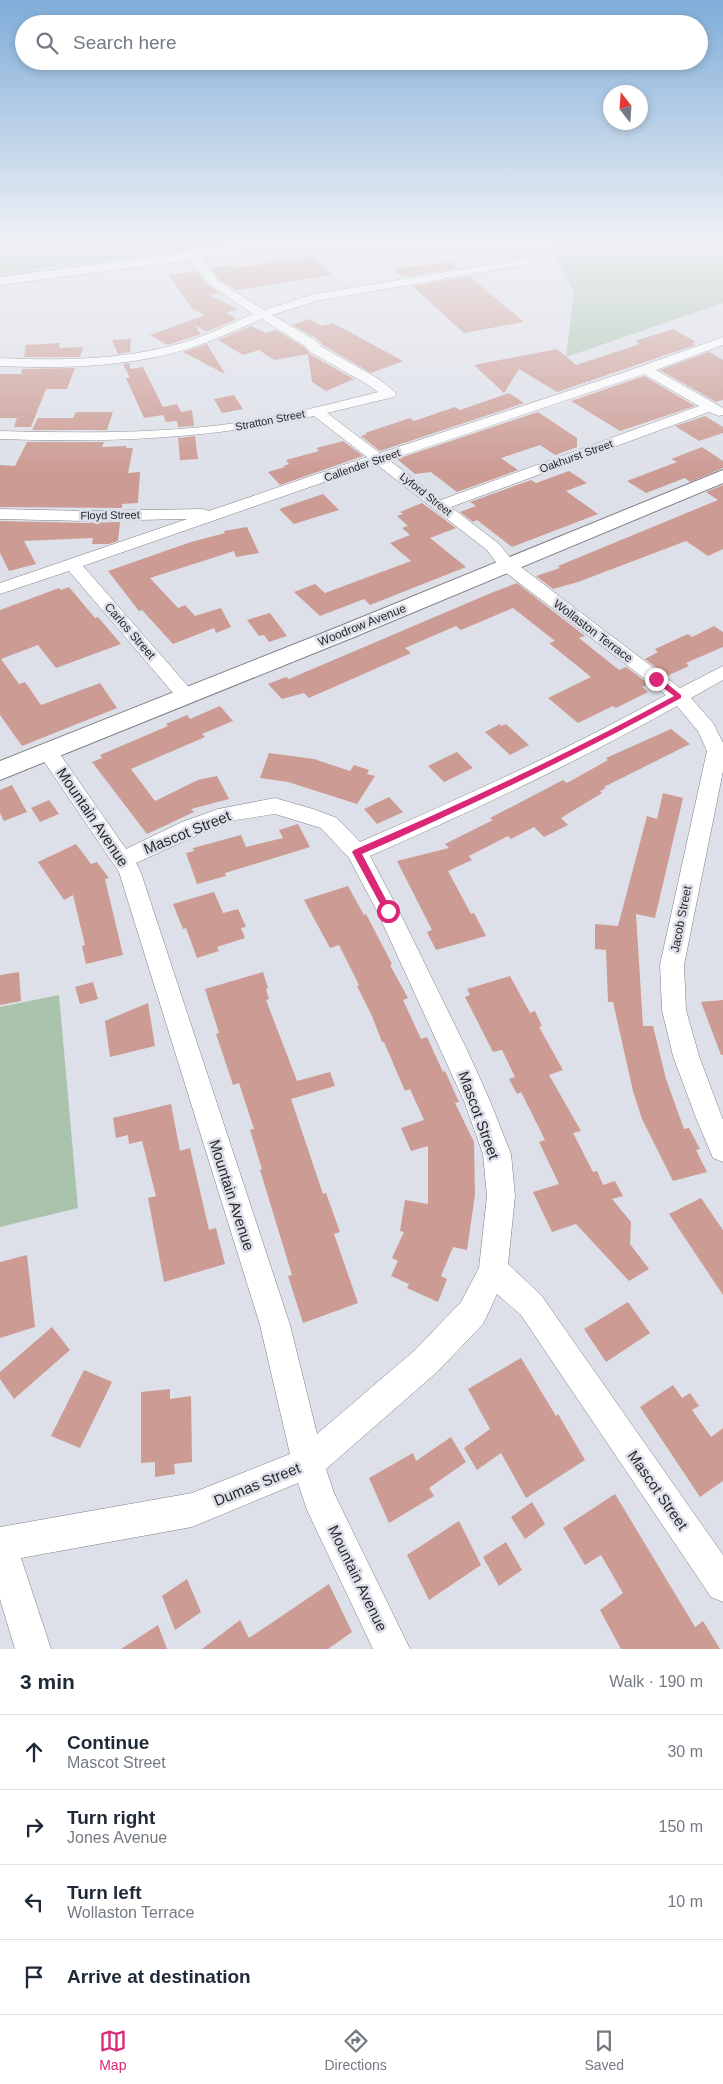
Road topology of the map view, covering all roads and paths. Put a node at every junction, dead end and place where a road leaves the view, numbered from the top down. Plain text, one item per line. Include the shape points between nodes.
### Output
1 (251, 319) edge
2 (271, 319) edge
3 (723, 341) edge
4 (0, 362) edge
5 (646, 370) junction
6 (316, 411) junction
7 (717, 411) edge
8 (0, 435) edge
9 (379, 458) junction
10 (723, 476) edge
11 (440, 505) junction
12 (0, 514) edge
13 (220, 514) junction
14 (73, 565) junction
15 (507, 565) junction
16 (0, 589) edge
17 (723, 672) edge
18 (186, 696) junction
19 (679, 696) junction
20 (48, 752) junction
21 (1, 769) edge
22 (357, 852) junction
23 (123, 860) junction
24 (723, 1149) edge
25 (493, 1270) junction
26 (308, 1463) junction
27 (0, 1544) edge
28 (723, 1585) edge
29 (33, 1649) edge
30 (392, 1649) edge

1 - 4 street via 200,341 154,353 92,362
2 - 6 street, Stratton Street via 389,394
3 - 5 street, Callender Street
5 - 7 street
5 - 9 street, Callender Street
6 - 8 street, Stratton Street via 237,426 156,435
6 - 9 street, Lyford Street via 353,442
7 - 11 street, Oakhurst Street
9 - 11 street, Lyford Street
9 - 13 street, Callender Street
10 - 15 street, Woodrow Avenue
11 - 15 street, Lyford Street via 493,547
12 - 13 street, Floyd Street
13 - 14 street, Callender Street
14 - 16 street, Callender Street
14 - 18 street, Carlos Street
15 - 18 street, Woodrow Avenue
15 - 19 street, Wollaston Terrace
17 - 19 street
18 - 20 street, Woodrow Avenue
19 - 22 street via 613,733 456,809
19 - 24 street, Jacob Street via 706,728 717,751 672,965 674,1010 686,1056
20 - 21 street, Woodrow Avenue
20 - 23 street, Mountain Avenue
22 - 23 street, Mascot Street via 329,823 275,806 225,814
22 - 25 street, Mascot Street via 455,1052 497,1154 501,1196
23 - 26 street, Mountain Avenue via 129,870 275,1324
25 - 26 street, Dumas Street via 472,1313 426,1361
25 - 28 street, Mascot Street via 531,1304
26 - 27 street, Dumas Street via 192,1510
26 - 30 street, Mountain Avenue via 319,1498
27 - 29 street

